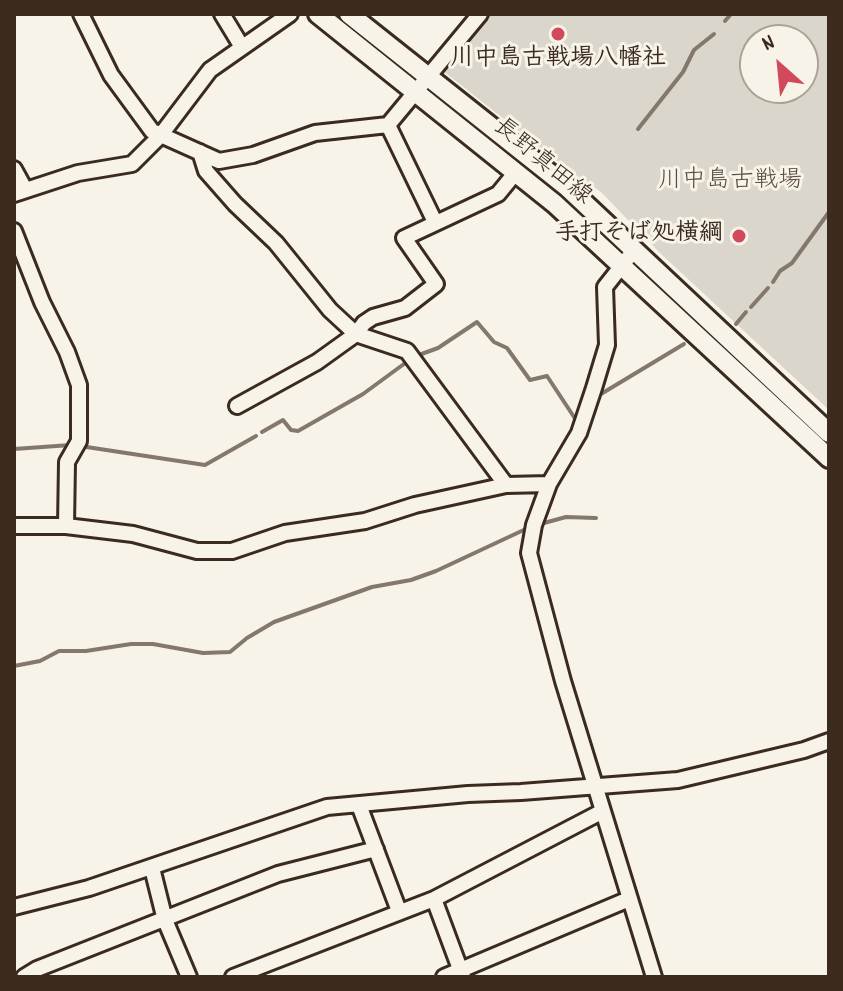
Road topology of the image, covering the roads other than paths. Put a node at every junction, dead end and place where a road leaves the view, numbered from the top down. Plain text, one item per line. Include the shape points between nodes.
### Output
1 (81, 14) edge
2 (222, 14) edge
3 (290, 14) edge
4 (318, 14) edge
5 (349, 14) edge
6 (480, 14) edge
7 (242, 47) junction
8 (429, 75) junction
9 (416, 91) junction
10 (388, 125) junction
11 (160, 136) junction
12 (200, 152) junction
13 (14, 169) edge
14 (516, 172) junction
15 (20, 192) edge
16 (435, 222) junction
17 (14, 231) edge
18 (635, 249) junction
19 (622, 264) junction
20 (356, 334) junction
21 (237, 406) dead end
22 (829, 433) edge
23 (829, 458) edge
24 (549, 484) junction
25 (506, 485) junction
26 (14, 526) edge
27 (66, 526) junction
28 (829, 741) edge
29 (595, 785) junction
30 (359, 805) junction
31 (603, 811) junction
32 (376, 849) junction
33 (152, 868) junction
34 (434, 899) junction
35 (629, 899) junction
36 (14, 907) edge
37 (399, 911) junction
38 (165, 920) junction
39 (462, 973) edge
40 (24, 977) edge
41 (189, 977) edge
42 (233, 977) edge
43 (444, 977) edge
44 (654, 977) edge

1 - 11 street via 111,75
2 - 7 street
3 - 7 street
4 - 9 main road, 長野真田線
5 - 8 main road, 長野真田線
6 - 8 street
7 - 11 street via 210,70
8 - 9 street
8 - 18 main road, 長野真田線
9 - 10 street
9 - 14 main road, 長野真田線
10 - 12 street via 315,133 219,161
10 - 16 street
11 - 12 street
11 - 15 street via 132,164 78,173
12 - 20 street via 206,171
13 - 15 street
14 - 16 street via 498,194
14 - 19 main road, 長野真田線
16 - 20 street via 404,238 436,284 405,308 373,317
17 - 27 street via 79,385 79,441 67,462
18 - 19 street
18 - 22 main road, 長野真田線
19 - 23 main road, 長野真田線
19 - 24 street via 605,287 607,345 594,388 579,433
20 - 21 street
20 - 25 street via 407,351
24 - 25 street
24 - 29 street via 529,553
25 - 27 street via 365,521 285,533 232,551 197,551 133,534
26 - 27 street
28 - 29 street via 678,780
29 - 30 street
29 - 31 street
30 - 32 street
30 - 33 street via 327,807
31 - 34 street
31 - 35 street
32 - 37 street
32 - 38 street via 278,874
33 - 36 street
33 - 38 street
34 - 37 street
34 - 39 street
35 - 39 street
35 - 44 street
37 - 42 street
38 - 40 street
38 - 41 street
39 - 43 street

